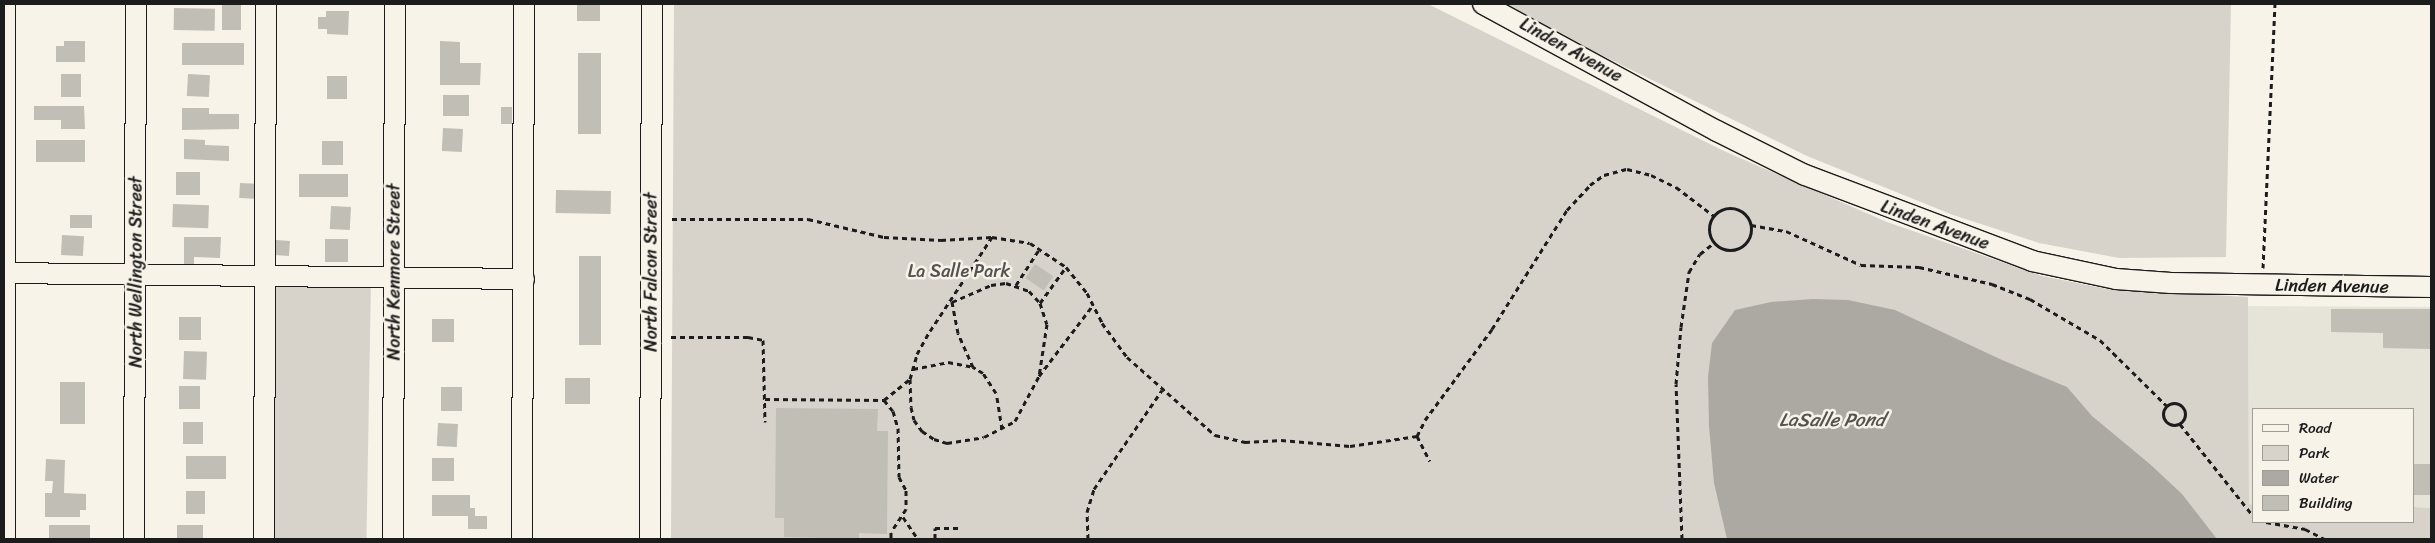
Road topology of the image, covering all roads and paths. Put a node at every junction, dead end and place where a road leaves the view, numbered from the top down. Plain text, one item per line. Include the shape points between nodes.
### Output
1 (5, 4) edge
2 (136, 4) edge
3 (266, 4) edge
4 (395, 4) edge
5 (524, 4) edge
6 (652, 4) edge
7 (1484, 4) edge
8 (2275, 4) edge
9 (1714, 216) junction
10 (672, 219) dead end
11 (1751, 225) junction
12 (992, 237) junction
13 (1715, 242) junction
14 (1040, 248) junction
15 (1066, 267) junction
16 (5, 273) edge
17 (136, 275) junction
18 (266, 275) junction
19 (395, 276) junction
20 (524, 278) junction
21 (1016, 285) junction
22 (2263, 286) junction
23 (2431, 287) edge
24 (952, 302) junction
25 (1040, 303) junction
26 (1093, 305) junction
27 (671, 337) dead end
28 (973, 367) junction
29 (912, 369) junction
30 (1039, 376) junction
31 (910, 379) junction
32 (1162, 390) junction
33 (765, 399) junction
34 (884, 400) junction
35 (2167, 406) junction
36 (765, 422) dead end
37 (2180, 424) junction
38 (1002, 429) junction
39 (1417, 436) junction
40 (1430, 461) dead end
41 (2252, 514) edge
42 (903, 516) junction
43 (2271, 523) edge
44 (962, 528) dead end
45 (5, 539) edge
46 (134, 539) edge
47 (264, 539) edge
48 (393, 539) edge
49 (522, 539) edge
50 (650, 539) edge
51 (891, 539) edge
52 (918, 539) edge
53 (935, 539) edge
54 (1088, 539) edge
55 (1682, 539) edge
56 (2326, 539) edge

1 - 16 street
2 - 17 street, North Wellington Street
3 - 18 street
4 - 19 street, North Kenmore Street
5 - 20 street
6 - 50 street, North Falcon Street
7 - 22 street, Linden Avenue via 1717,131 1805,175 1965,237 2032,261 2116,279
8 - 22 path
9 - 11 path via 1733,208 1745,214
9 - 13 path via 1710,229
9 - 39 path via 1676,187 1651,175 1627,169 1615,170 1590,185 1550,233 1492,329 1425,420
10 - 12 path via 808,220 884,237 918,240
11 - 13 path via 1749,238 1740,247 1726,249
11 - 35 path via 1786,231 1861,265 1919,267 1992,284 2030,299 2100,340
12 - 14 path via 1009,238
12 - 24 path
13 - 55 path via 1700,254 1689,272 1681,327 1676,384
14 - 15 path
14 - 21 path
15 - 25 path
15 - 26 path
16 - 17 street
16 - 45 street
17 - 18 street
17 - 46 street, North Wellington Street
18 - 19 street
18 - 47 street
19 - 20 street
19 - 48 street, North Kenmore Street
20 - 49 street
21 - 24 path via 991,285
21 - 25 path via 1029,291
22 - 23 street, Linden Avenue
24 - 28 path via 958,333
24 - 29 path via 930,331
25 - 30 path via 1047,324
26 - 30 path
26 - 32 path via 1127,357
27 - 33 path via 748,337 762,340
28 - 29 path via 948,362
28 - 38 path via 983,373 996,393
29 - 31 path
30 - 38 path via 1025,408 1016,420
31 - 34 path
31 - 38 path via 914,420 934,440 963,441
32 - 39 path via 1180,401 1215,435 1227,439 1350,446
32 - 54 path via 1094,489 1087,512
33 - 34 path
33 - 36 path
34 - 42 path via 898,428 899,477 906,490
35 - 37 path via 2164,419 2169,424
35 - 37 path via 2174,403 2183,408 2184,418
37 - 41 path
39 - 40 path
42 - 51 path via 891,532
42 - 52 path
43 - 56 path via 2304,529
44 - 53 path via 935,528

